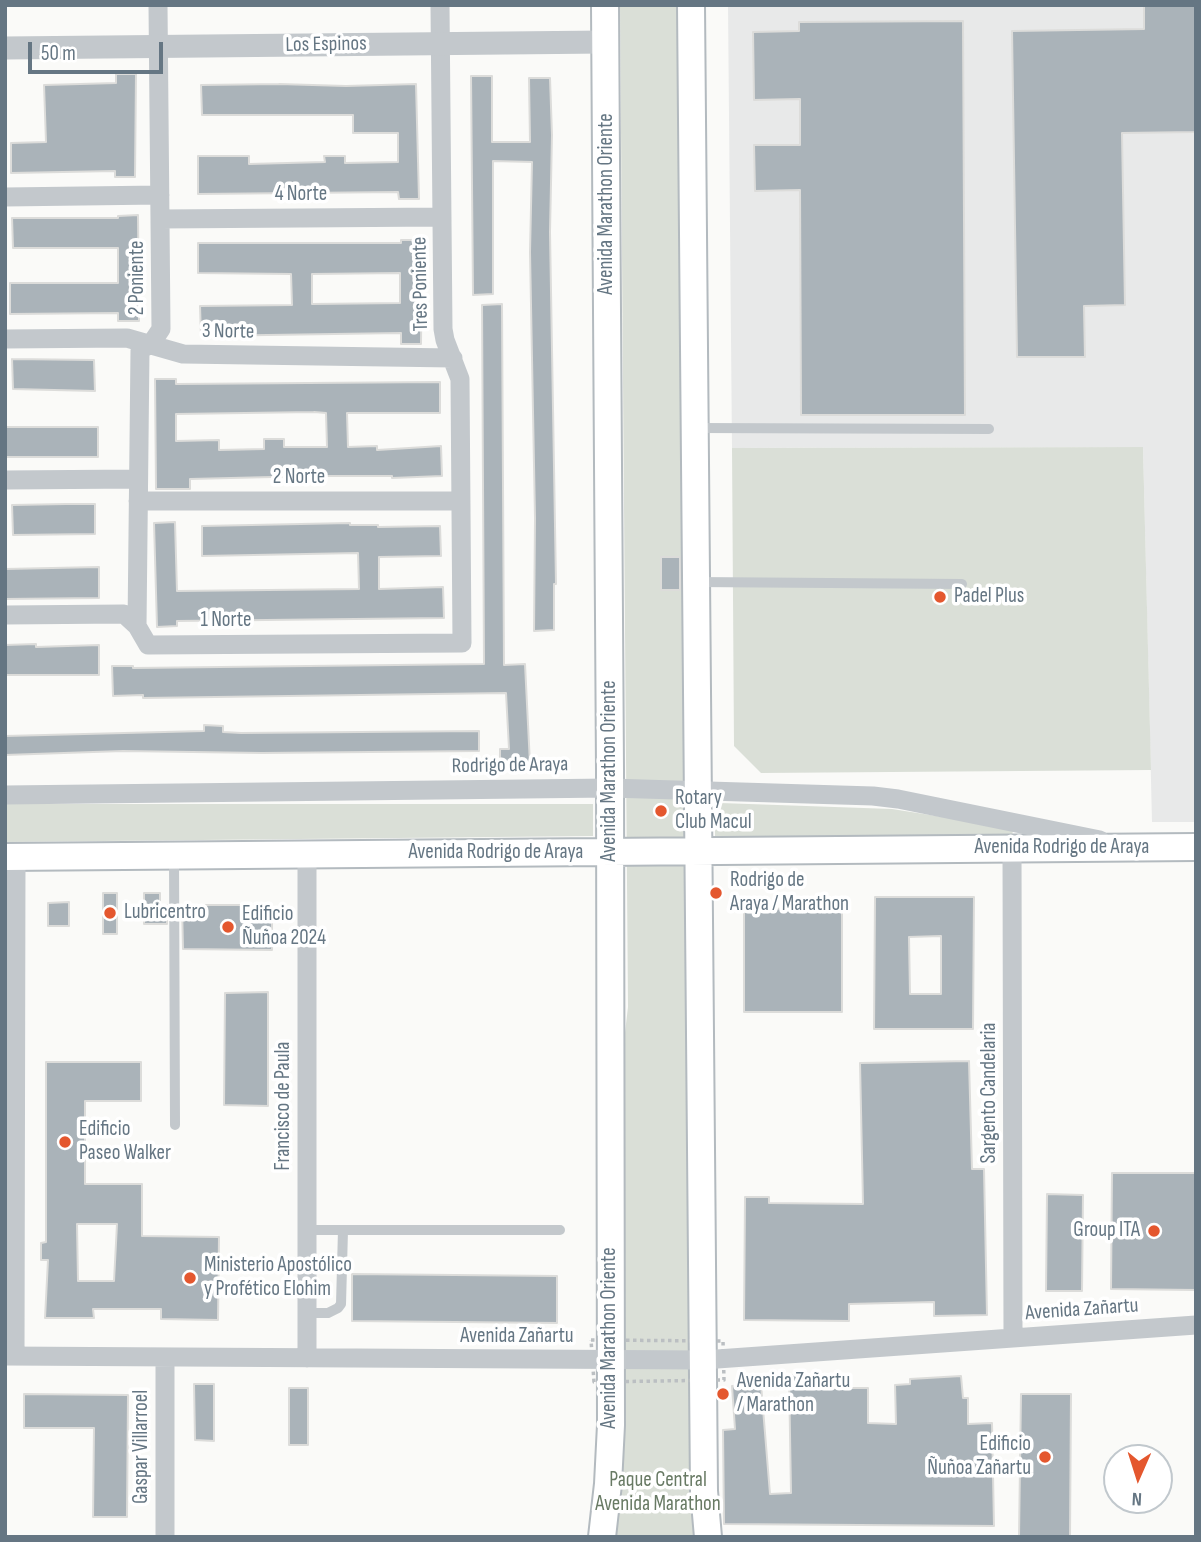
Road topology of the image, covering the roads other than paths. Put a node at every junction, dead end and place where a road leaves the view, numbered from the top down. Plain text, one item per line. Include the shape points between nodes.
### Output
1 (158, 5) edge
2 (440, 5) edge
3 (605, 5) edge
4 (691, 5) edge
5 (606, 42) junction
6 (440, 44) junction
7 (158, 47) junction
8 (5, 48) edge
9 (160, 195) junction
10 (5, 197) edge
11 (442, 217) junction
12 (160, 219) junction
13 (5, 339) edge
14 (150, 344) junction
15 (453, 358) junction
16 (695, 428) junction
17 (989, 429) dead end
18 (138, 479) junction
19 (5, 480) edge
20 (461, 501) junction
21 (138, 502) junction
22 (696, 582) junction
23 (962, 584) dead end
24 (5, 615) edge
25 (136, 625) junction
26 (462, 643) joint
27 (610, 788) junction
28 (698, 790) junction
29 (5, 795) edge
30 (1196, 847) edge
31 (1012, 848) junction
32 (1136, 848) junction
33 (698, 851) junction
34 (611, 852) junction
35 (174, 855) junction
36 (307, 855) junction
37 (10, 857) edge
38 (176, 1125) dead end
39 (307, 1230) junction
40 (343, 1230) junction
41 (559, 1230) dead end
42 (307, 1313) junction
43 (1196, 1325) edge
44 (1013, 1338) junction
45 (10, 1356) edge
46 (165, 1357) junction
47 (307, 1358) junction
48 (610, 1360) junction
49 (703, 1360) junction
50 (165, 1537) edge
51 (602, 1537) edge
52 (708, 1537) edge

1 - 7 street, 2 Poniente
2 - 6 street, Tres Poniente
3 - 5 main road, Avenida Marathon Oriente
4 - 16 main road
5 - 6 street, Los Espinos
5 - 27 main road, Avenida Marathon Oriente
6 - 7 street, Los Espinos
6 - 11 street, Tres Poniente
7 - 8 street, Los Espinos
7 - 9 street, 2 Poniente
9 - 10 street
9 - 12 street, 2 Poniente
11 - 12 street, 4 Norte
11 - 15 street, Tres Poniente via 443,329
12 - 14 street, 2 Poniente via 161,329
13 - 14 street, 3 Norte via 127,338
14 - 15 street, 3 Norte via 183,354
14 - 18 street, 2 Poniente via 140,350
15 - 20 street, Tres Poniente via 460,379
16 - 17 lane
16 - 22 main road
18 - 19 street
18 - 21 street, 2 Poniente
20 - 21 street, 2 Norte
20 - 26 street, Tres Poniente
21 - 25 street, 2 Poniente
22 - 23 lane
22 - 28 main road
24 - 25 street, 1 Norte via 124,614
25 - 26 street, 1 Norte via 149,645
27 - 28 street, Rodrigo de Araya
27 - 29 street, Rodrigo de Araya
27 - 34 main road, Avenida Marathon Oriente
28 - 32 street, Rodrigo de Araya via 898,799
28 - 33 main road
30 - 32 main road, Avenida Rodrigo de Araya
31 - 32 main road, Avenida Rodrigo de Araya
31 - 33 main road, Avenida Rodrigo de Araya
31 - 44 street, Sargento Candelaria
33 - 34 main road, Avenida Rodrigo de Araya
33 - 49 main road
34 - 36 main road, Avenida Rodrigo de Araya
34 - 48 main road, Avenida Marathon Oriente
35 - 36 main road, Avenida Rodrigo de Araya
35 - 37 main road, Avenida Rodrigo de Araya
35 - 38 lane
36 - 39 street, Francisco de Paula
37 - 45 street
39 - 40 lane
39 - 42 street, Francisco de Paula
40 - 41 lane
40 - 42 lane via 341,1304 328,1313
42 - 47 street, Francisco de Paula
43 - 44 street, Avenida Zañartu
44 - 49 street, Avenida Zañartu
45 - 46 street, Avenida Zañartu
46 - 47 street, Avenida Zañartu
46 - 50 street, Gaspar Villarroel
47 - 48 street, Avenida Zañartu
48 - 49 street, Avenida Zañartu
48 - 51 main road, Avenida Marathon Oriente via 610,1454
49 - 52 main road

